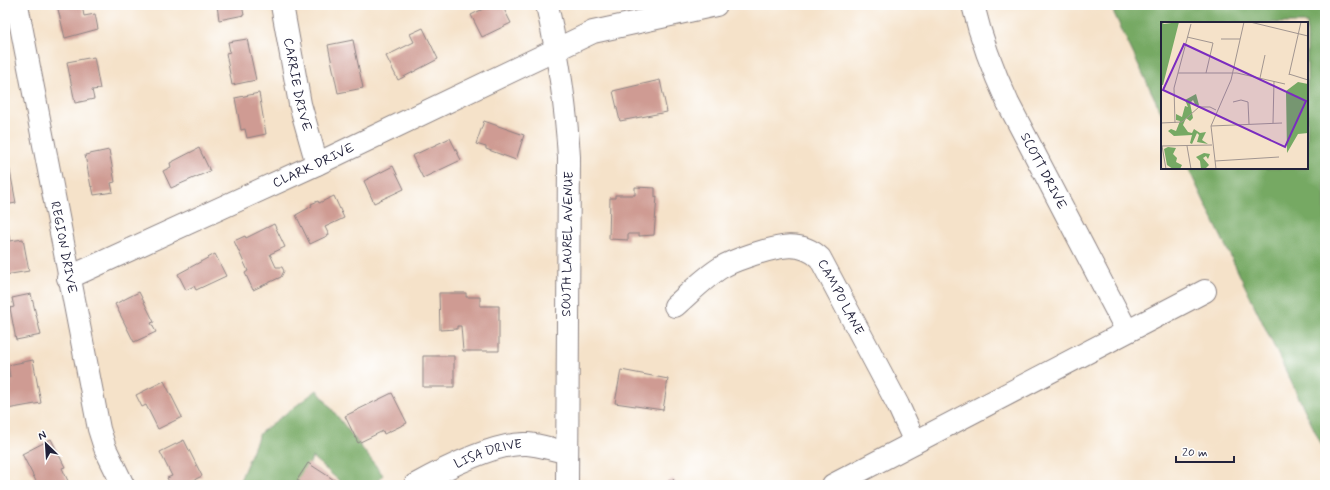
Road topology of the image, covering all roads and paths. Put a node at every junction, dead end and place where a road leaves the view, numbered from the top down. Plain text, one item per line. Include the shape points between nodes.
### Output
1 (17, 5) edge
2 (282, 5) edge
3 (547, 5) edge
4 (716, 5) edge
5 (973, 5) edge
6 (557, 48) junction
7 (317, 164) junction
8 (68, 278) junction
9 (1205, 291) dead end
10 (675, 306) dead end
11 (1127, 331) junction
12 (915, 442) junction
13 (566, 452) junction
14 (124, 485) edge
15 (415, 485) edge
16 (567, 485) edge
17 (833, 485) edge

1 - 8 street, REGION DRIVE
2 - 7 street, CARRIE DRIVE via 300,104
3 - 6 street, SOUTH LAUREL AVENUE
4 - 6 street via 593,32
5 - 11 street, SCOTT DRIVE via 980,35 1008,103
6 - 7 street, CLARK DRIVE
6 - 13 street, SOUTH LAUREL AVENUE via 567,118 569,157
7 - 8 street, CLARK DRIVE
8 - 14 street, REGION DRIVE via 99,429 105,448
9 - 11 street
10 - 12 street, CAMPO LANE via 722,267 738,259 777,247 789,246 812,251 823,265
11 - 12 street
12 - 17 street
13 - 15 street, LISA DRIVE via 527,444 492,450 459,462
13 - 16 street, SOUTH LAUREL AVENUE

